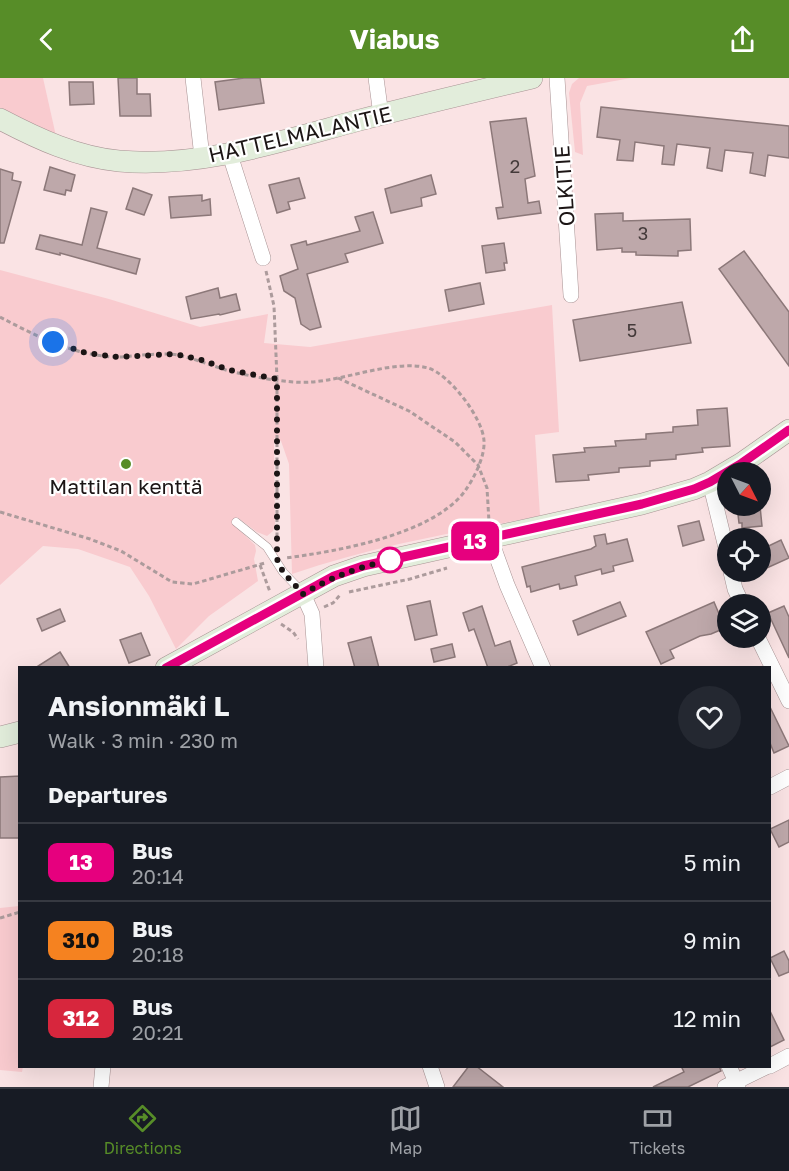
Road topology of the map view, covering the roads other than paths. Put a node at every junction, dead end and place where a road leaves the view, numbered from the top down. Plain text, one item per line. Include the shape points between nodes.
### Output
1 (193, 78) edge
2 (376, 78) edge
3 (532, 78) edge
4 (557, 78) edge
5 (381, 115) junction
6 (0, 119) edge
7 (230, 155) junction
8 (202, 157) junction
9 (263, 258) road end
10 (571, 295) dead end
11 (789, 430) edge
12 (710, 482) junction
13 (236, 522) dead end
14 (721, 528) edge
15 (490, 538) junction
16 (303, 594) junction
17 (763, 648) edge
18 (170, 666) edge
19 (316, 666) edge
20 (542, 666) edge
21 (789, 701) edge
22 (18, 732) edge
23 (0, 737) edge
24 (789, 777) edge
25 (771, 786) edge
26 (789, 1056) edge
27 (771, 1065) edge
28 (103, 1068) edge
29 (431, 1068) edge
30 (729, 1068) edge
31 (765, 1068) edge
32 (733, 1085) edge
33 (101, 1087) edge
34 (437, 1087) edge

1 - 8 street
2 - 5 street
3 - 5 street, HATTELMALANTIE
4 - 10 street, OLKITIE
5 - 7 street, HATTELMALANTIE
6 - 8 street, HATTELMALANTIE via 47,142 94,157 156,162
7 - 8 street, HATTELMALANTIE
7 - 9 street
11 - 12 street
12 - 14 street
12 - 15 street via 642,504
13 - 16 lane via 267,547
15 - 16 street via 363,566 334,576
15 - 20 street
16 - 18 street
16 - 19 street via 312,614
17 - 21 street
22 - 23 street
24 - 25 street
26 - 27 street
28 - 33 street
29 - 34 street
30 - 32 street
31 - 32 street

